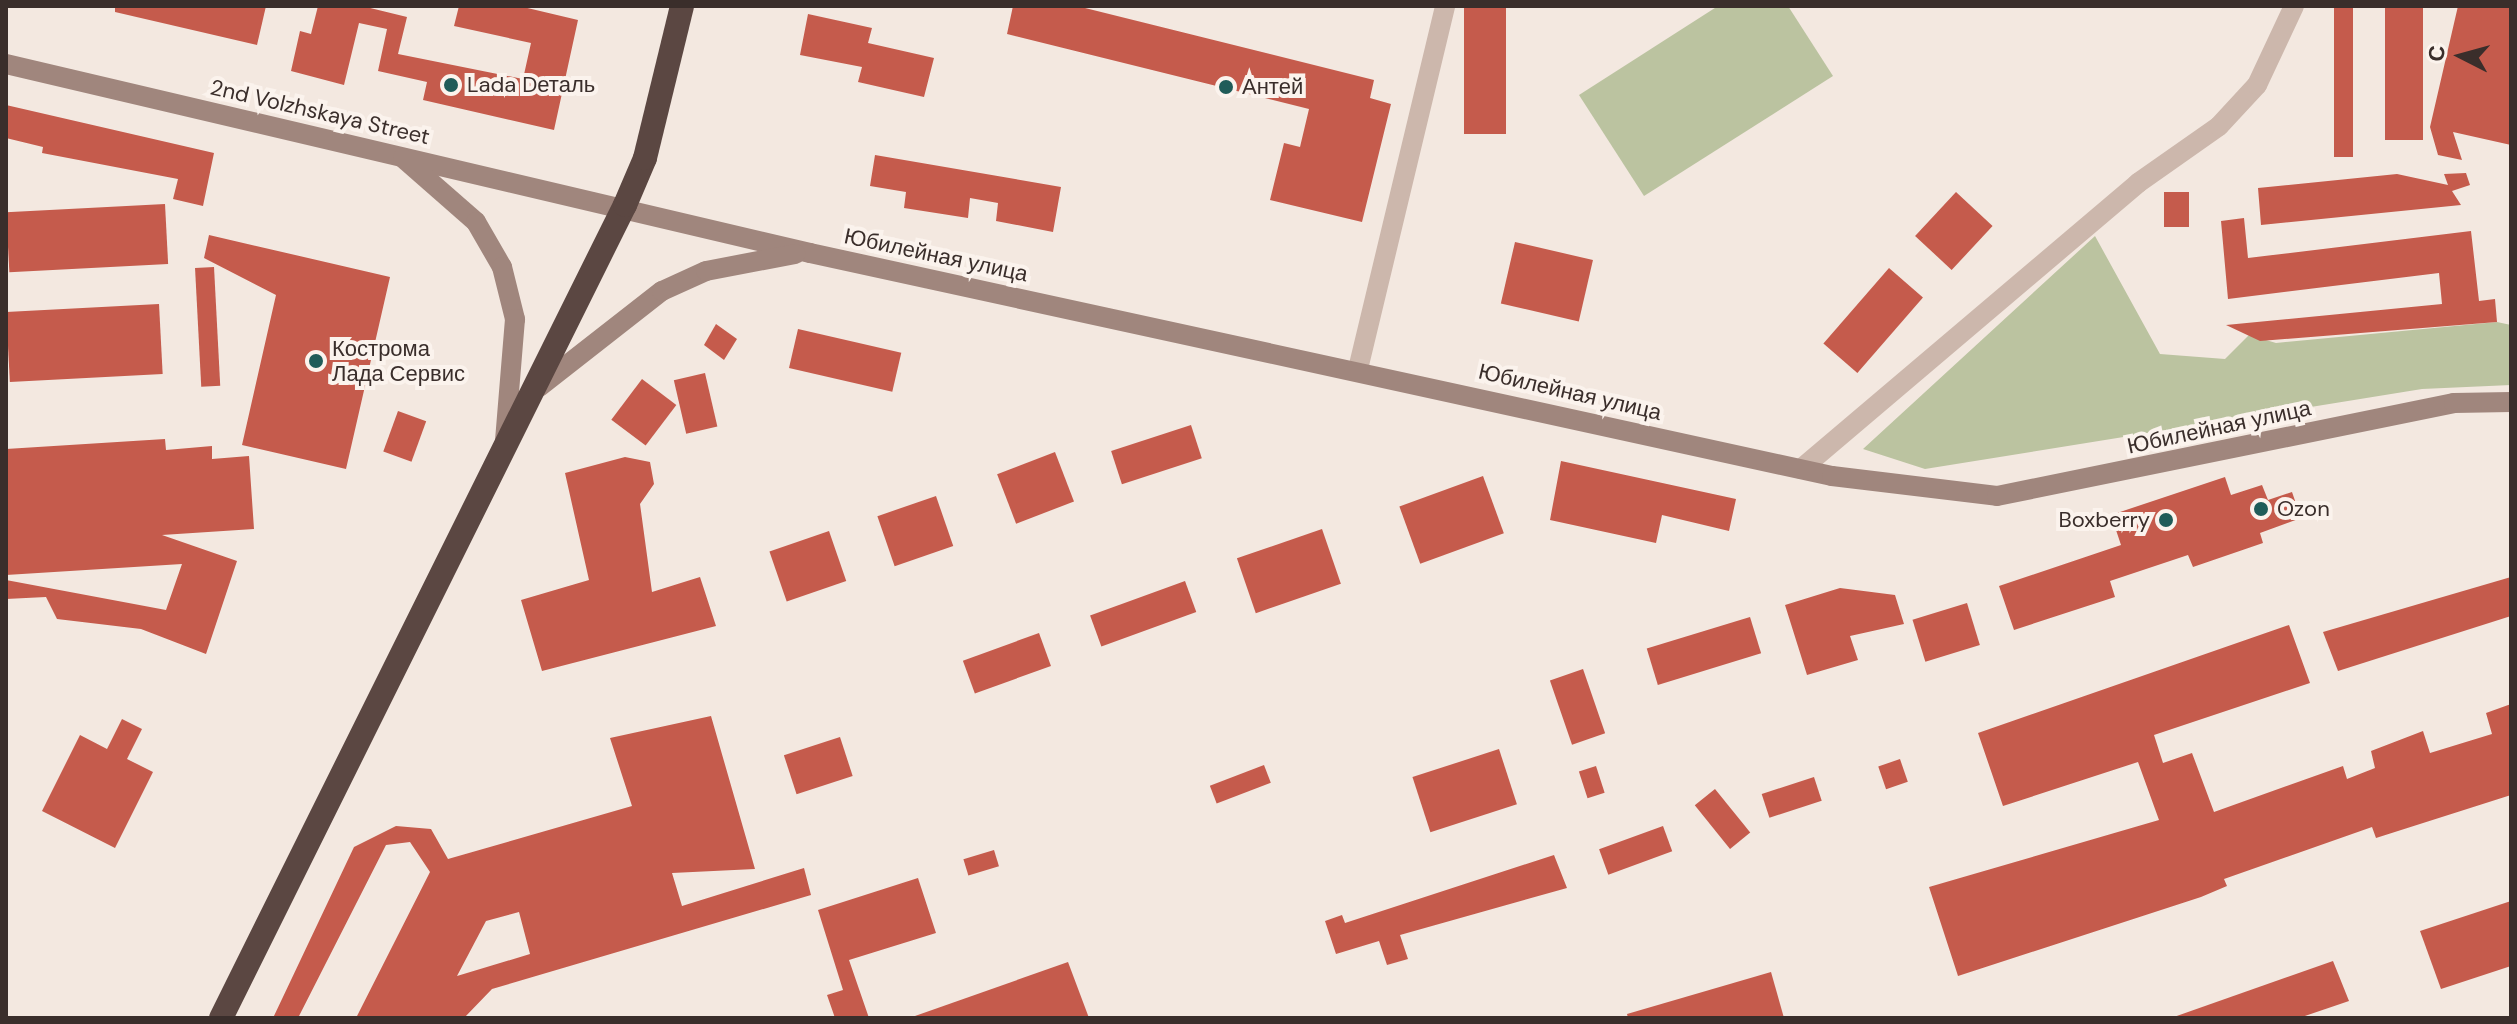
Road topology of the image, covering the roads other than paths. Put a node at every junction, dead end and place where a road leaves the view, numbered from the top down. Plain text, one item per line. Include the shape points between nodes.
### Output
1 (682, 6) edge
2 (1445, 6) edge
3 (2294, 6) edge
4 (6, 64) edge
5 (400, 156) junction
6 (625, 205) junction
7 (810, 253) junction
8 (1358, 369) junction
9 (539, 387) junction
10 (2511, 402) edge
11 (504, 452) junction
12 (1801, 469) junction
13 (221, 1018) edge

1 - 6 highway via 645,158
2 - 8 street
3 - 12 street via 2257,85 2219,126 2138,183
4 - 5 street, 2nd Volzhskaya Street
5 - 6 street, 2nd Volzhskaya Street
5 - 11 street via 476,222 505,277 515,319
6 - 7 street, Юбилейная улица
6 - 9 highway
7 - 8 street, Юбилейная улица
7 - 9 street via 753,258 662,291
8 - 12 street, Юбилейная улица
9 - 11 highway
10 - 12 street, Юбилейная улица via 2454,403 1997,496
11 - 13 highway

